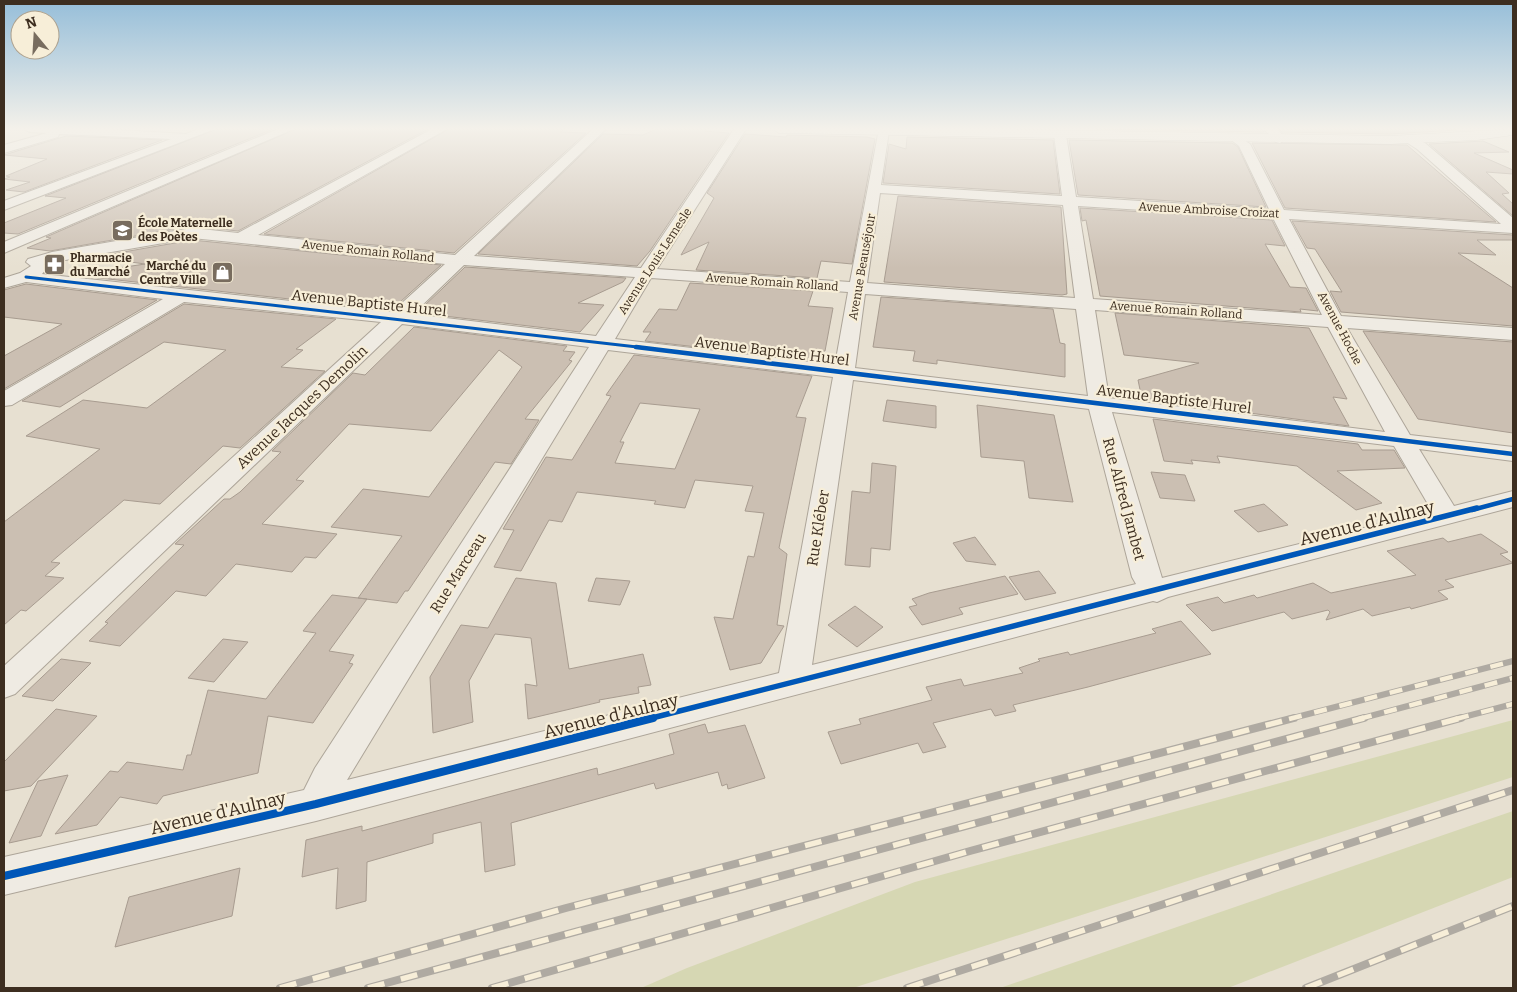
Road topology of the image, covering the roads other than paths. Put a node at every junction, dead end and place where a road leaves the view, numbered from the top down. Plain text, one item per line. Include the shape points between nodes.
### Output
1 (86, 175) edge
2 (178, 175) edge
3 (356, 175) edge
4 (551, 175) edge
5 (710, 175) edge
6 (877, 175) edge
7 (1067, 175) edge
8 (1259, 175) edge
9 (1455, 175) edge
10 (875, 189) junction
11 (1071, 202) junction
12 (4, 206) edge
13 (1278, 215) junction
14 (1513, 226) edge
15 (241, 238) junction
16 (4, 248) edge
17 (4, 258) edge
18 (460, 260) junction
19 (30, 270) junction
20 (647, 273) junction
21 (4, 283) edge
22 (857, 288) junction
23 (180, 296) junction
24 (1083, 303) junction
25 (397, 318) junction
26 (1336, 321) junction
27 (1513, 334) edge
28 (603, 344) junction
29 (844, 373) junction
30 (4, 400) edge
31 (1099, 403) junction
32 (1399, 439) junction
33 (1513, 454) edge
34 (1513, 499) edge
35 (1448, 516) junction
36 (1157, 592) junction
37 (793, 684) junction
38 (4, 685) edge
39 (316, 804) junction
40 (4, 876) edge

1 - 12 street
2 - 16 street
3 - 15 street
4 - 18 street, Avenue Jacques Demolin
5 - 20 street, Avenue Louis Lemesle
6 - 10 street, Avenue Beauséjour
7 - 11 street, Rue Alfred Jambet
8 - 13 street, Avenue Hoche
9 - 14 street
10 - 11 street, Avenue Ambroise Croizat
10 - 22 street, Avenue Beauséjour
11 - 13 street, Avenue Ambroise Croizat
11 - 24 street, Rue Alfred Jambet
13 - 14 street, Avenue Ambroise Croizat
13 - 26 street, Avenue Hoche
15 - 18 street, Avenue Romain Rolland
15 - 19 street, Avenue Romain Rolland via 192,233
17 - 19 street, Avenue Baptiste Hurel
18 - 20 street, Avenue Romain Rolland
18 - 25 street, Avenue Jacques Demolin
19 - 21 street
19 - 23 street, Avenue Baptiste Hurel
20 - 22 street, Avenue Romain Rolland
20 - 28 street, Avenue Louis Lemesle
22 - 24 street, Avenue Romain Rolland
22 - 29 street, Avenue Beauséjour
23 - 25 street, Avenue Baptiste Hurel
23 - 30 street
24 - 26 street, Avenue Romain Rolland
24 - 31 street, Rue Alfred Jambet
25 - 28 street, Avenue Baptiste Hurel
25 - 38 street, Avenue Jacques Demolin
26 - 27 street, Avenue Romain Rolland
26 - 32 street, Avenue Hoche
28 - 29 street, Avenue Baptiste Hurel
28 - 39 street, Rue Marceau via 328,779
29 - 31 street, Avenue Baptiste Hurel
29 - 37 street, Rue Kléber
31 - 32 street, Avenue Baptiste Hurel
31 - 36 street, Rue Alfred Jambet via 1146,577
32 - 33 street, Avenue Baptiste Hurel
32 - 35 street, Avenue Hoche
34 - 35 street, Avenue d'Aulnay
35 - 36 street, Avenue d'Aulnay
36 - 37 street, Avenue d'Aulnay
37 - 39 street, Avenue d'Aulnay
39 - 40 street, Avenue d'Aulnay

